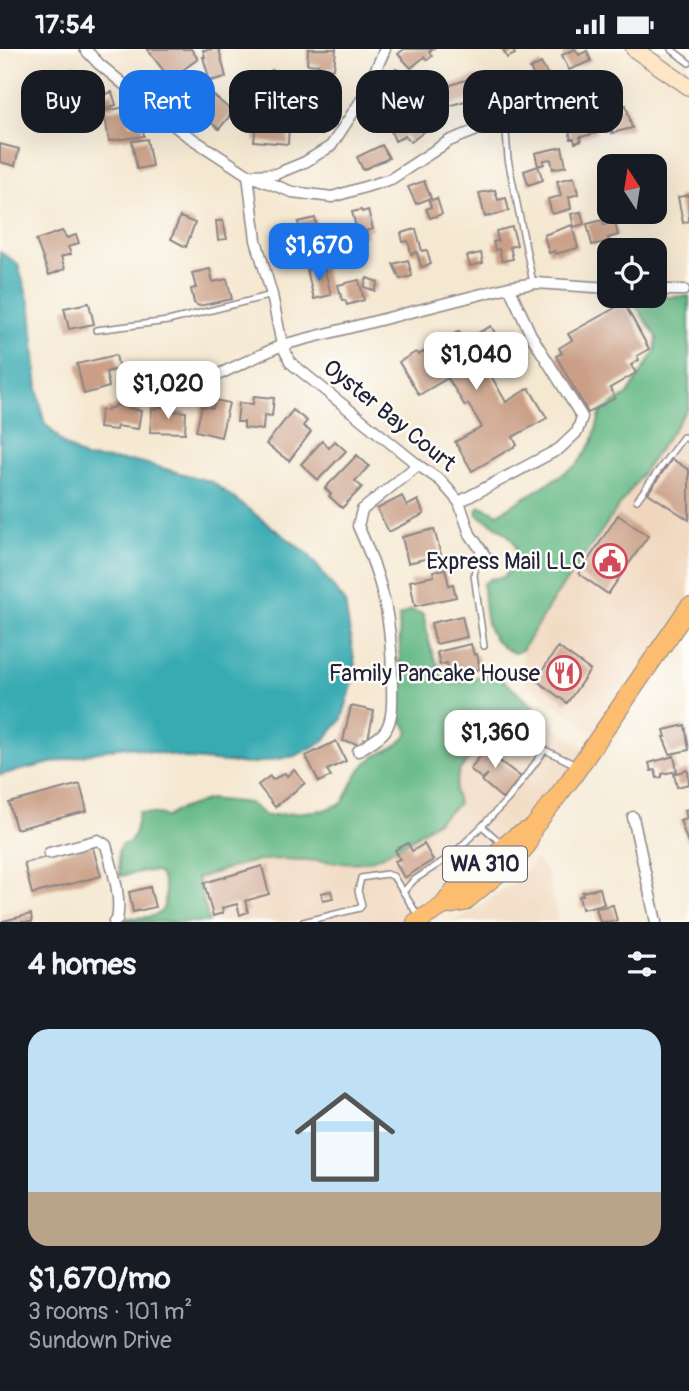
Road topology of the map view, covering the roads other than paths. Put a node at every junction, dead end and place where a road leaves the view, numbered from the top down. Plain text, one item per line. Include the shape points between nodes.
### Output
1 (85, 49) edge
2 (385, 49) edge
3 (634, 49) edge
4 (671, 49) edge
5 (689, 63) edge
6 (689, 87) edge
7 (469, 133) edge
8 (506, 133) edge
9 (248, 175) junction
10 (533, 283) junction
11 (509, 287) junction
12 (597, 287) edge
13 (667, 290) edge
14 (687, 290) edge
15 (272, 295) junction
16 (96, 330) dead end
17 (282, 345) junction
18 (151, 393) dead end
19 (689, 428) edge
20 (686, 439) edge
21 (418, 465) junction
22 (637, 500) dead end
23 (459, 502) junction
24 (483, 552) joint
25 (689, 607) edge
26 (484, 646) dead end
27 (358, 751) dead end
28 (580, 766) junction
29 (633, 817) dead end
30 (482, 826) junction
31 (533, 828) junction
32 (504, 847) junction
33 (49, 853) dead end
34 (403, 892) junction
35 (443, 906) junction
36 (419, 921) edge
37 (114, 922) edge
38 (303, 922) edge
39 (656, 922) edge

1 - 9 street via 181,132
2 - 9 street via 364,96 331,146 276,174
3 - 6 street
4 - 5 lane
7 - 9 street via 391,179 332,197 292,192
8 - 10 lane
9 - 15 street via 256,240
10 - 11 street
10 - 12 street
11 - 17 street
11 - 23 street via 531,335 582,417 577,432 559,449
13 - 14 street
15 - 16 lane via 168,321
15 - 17 street
17 - 18 street via 213,377
17 - 21 street, Oyster Bay Court via 291,363
19 - 20 lane
20 - 22 lane
21 - 23 street, Oyster Bay Court via 441,481
21 - 27 street via 362,510 358,526 386,602 392,638 392,709 384,731
23 - 24 street, Oyster Bay Court via 470,534
24 - 26 lane via 474,575
25 - 28 main road, WA 310
28 - 30 lane via 545,750
28 - 31 main road, WA 310
29 - 39 street
30 - 32 lane
30 - 34 lane
31 - 32 main road, WA 310
31 - 35 main road, WA 310 via 527,845 494,878 464,902
32 - 35 main road, WA 310 via 456,888
33 - 37 street via 98,840 106,845 119,912
34 - 36 lane
34 - 38 lane via 393,876 361,878 360,908
35 - 36 main road, WA 310

